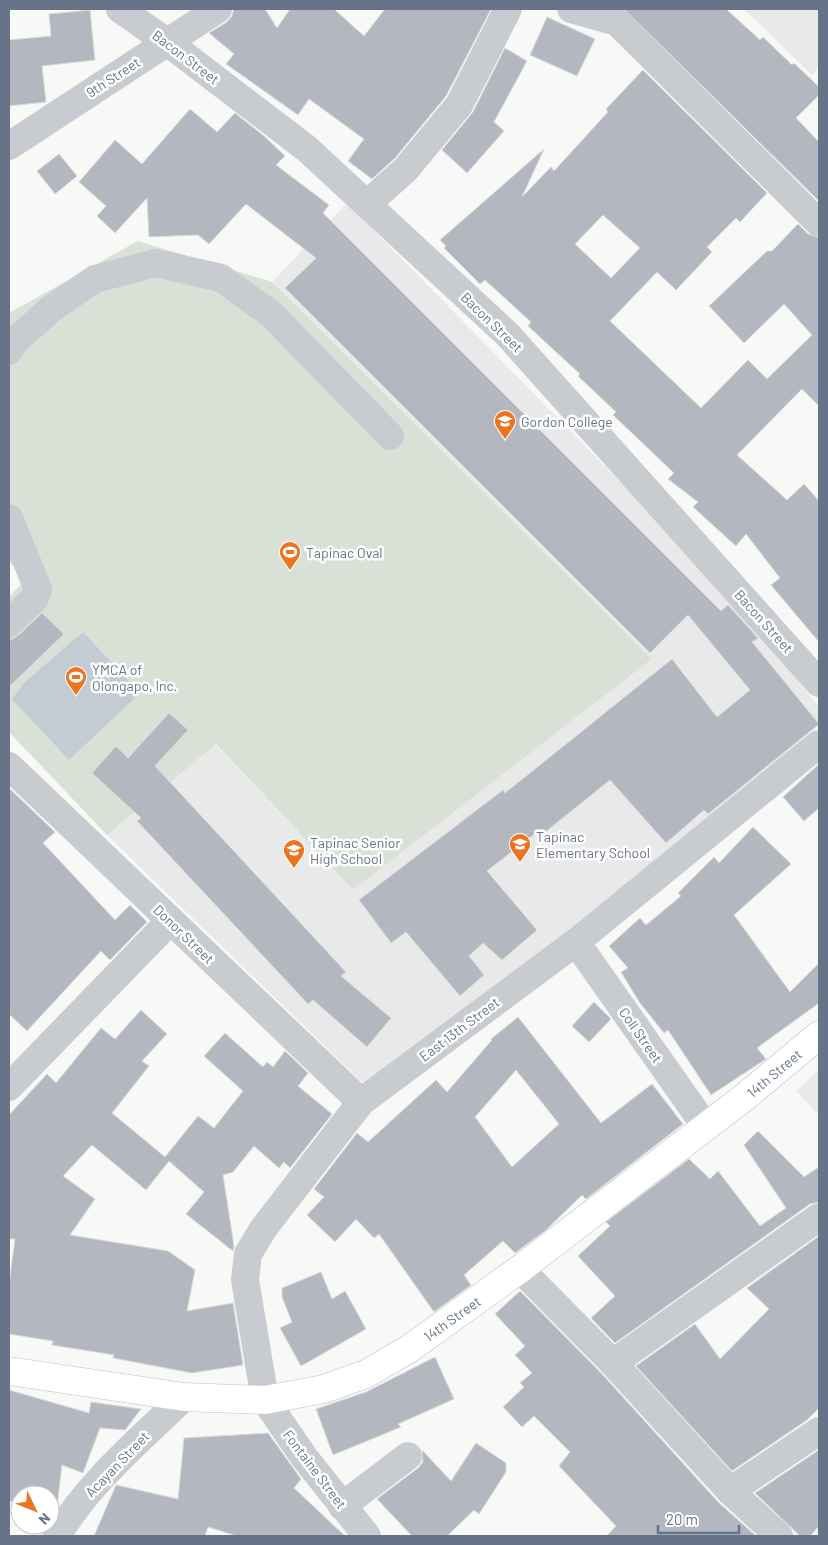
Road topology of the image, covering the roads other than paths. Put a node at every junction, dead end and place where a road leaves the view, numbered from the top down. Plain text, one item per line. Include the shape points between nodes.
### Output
1 (120, 9) edge
2 (218, 9) edge
3 (508, 9) edge
4 (571, 9) edge
5 (167, 42) junction
6 (9, 146) edge
7 (367, 204) junction
8 (819, 224) edge
9 (9, 351) edge
10 (390, 436) dead end
11 (9, 518) edge
12 (9, 623) edge
13 (819, 683) edge
14 (819, 744) edge
15 (9, 766) edge
16 (170, 921) junction
17 (576, 942) junction
18 (819, 1034) edge
19 (9, 1088) edge
20 (361, 1102) junction
21 (706, 1127) junction
22 (819, 1217) edge
23 (520, 1269) junction
24 (613, 1363) junction
25 (9, 1371) edge
26 (184, 1397) junction
27 (265, 1400) junction
28 (819, 1431) edge
29 (408, 1456) dead end
30 (730, 1491) junction
31 (342, 1506) junction
32 (56, 1536) edge
33 (367, 1536) edge
34 (779, 1536) edge

1 - 5 street, Bacon Street
2 - 5 street, 9th Street
3 - 7 street via 459,105 406,169
4 - 8 street via 617,22
5 - 6 street, 9th Street
5 - 7 street, Bacon Street via 306,148
7 - 13 street, Bacon Street via 507,334
9 - 10 street via 14,342 52,308 95,279 156,263 221,278 271,314
11 - 12 street via 38,589 35,598
14 - 17 street, East 13th Street
15 - 16 street, Donor Street
16 - 19 street
16 - 20 street, Donor Street
17 - 20 street, East 13th Street
17 - 21 street, Coll Street
18 - 21 main road, 14th Street
20 - 27 street, East 13th Street via 263,1229 248,1254 245,1280
21 - 23 main road, 14th Street
22 - 24 street
23 - 24 street
23 - 27 main road, 14th Street via 409,1349 366,1374 324,1389
24 - 30 street
25 - 26 main road, 14th Street
26 - 27 main road, 14th Street
26 - 32 street, Acayan Street via 104,1474
27 - 31 street, Fontaine Street
28 - 30 street
29 - 31 street
30 - 34 street
31 - 33 street, Fontaine Street

